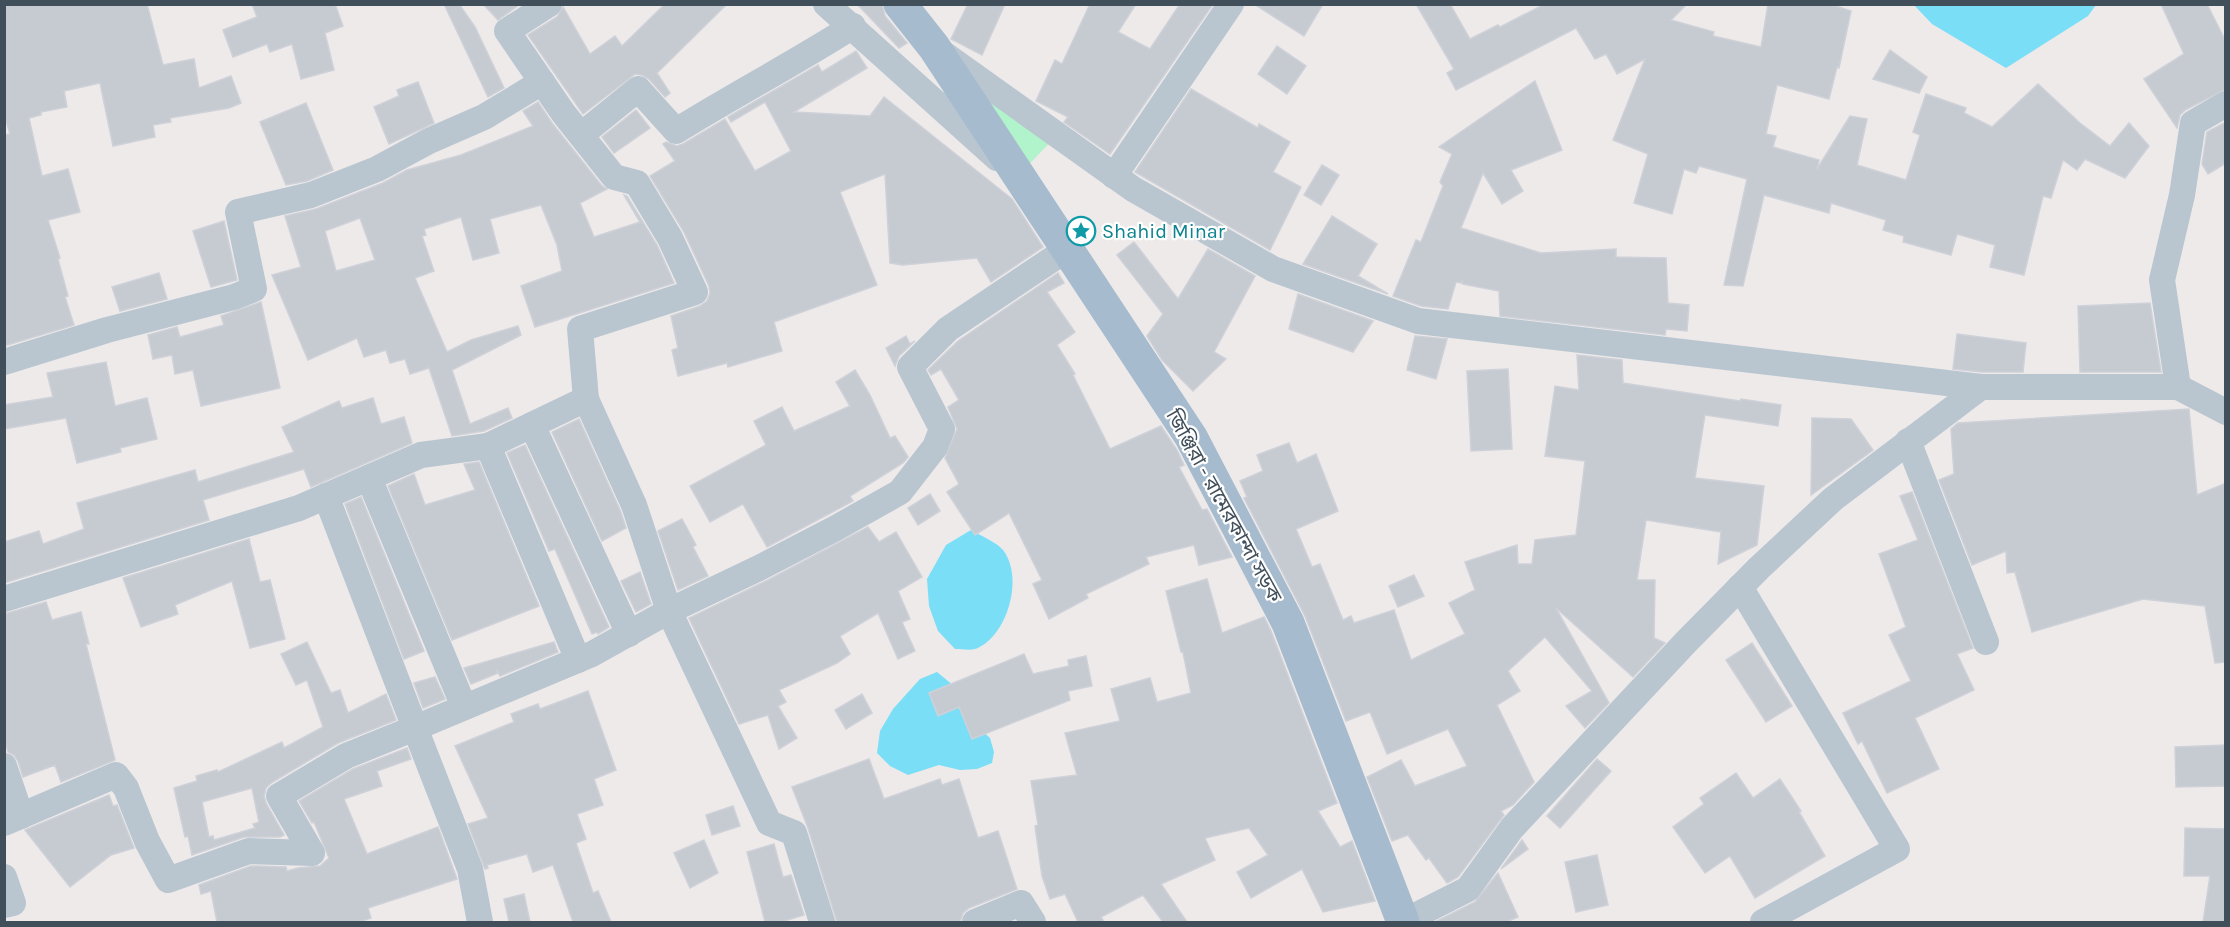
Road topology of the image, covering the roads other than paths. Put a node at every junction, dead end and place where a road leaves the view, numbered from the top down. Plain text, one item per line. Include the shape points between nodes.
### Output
1 (549, 4) edge
2 (826, 4) edge
3 (900, 4) edge
4 (1231, 4) edge
5 (853, 27) junction
6 (934, 47) junction
7 (542, 82) junction
8 (2226, 104) edge
9 (581, 135) junction
10 (1018, 176) junction
11 (1114, 176) junction
12 (1066, 250) junction
13 (4, 362) edge
14 (1981, 387) junction
15 (2178, 387) junction
16 (586, 399) junction
17 (2226, 412) edge
18 (532, 425) junction
19 (1908, 441) junction
20 (488, 446) junction
21 (369, 478) junction
22 (326, 496) junction
23 (1740, 587) junction
24 (4, 599) edge
25 (669, 611) junction
26 (629, 634) junction
27 (1986, 642) dead end
28 (578, 660) junction
29 (464, 707) junction
30 (415, 728) junction
31 (4, 766) edge
32 (13, 819) edge
33 (4, 877) edge
34 (4, 904) edge
35 (480, 922) edge
36 (822, 922) edge
37 (975, 922) edge
38 (1033, 922) edge
39 (1403, 922) edge
40 (1763, 922) edge

1 - 7 street via 507,31
2 - 5 street
3 - 6 main road, জিঞ্জিরা - রামেরকান্দা সড়ক
4 - 11 street
5 - 9 street via 676,131 638,89
5 - 10 street
6 - 10 main road, জিঞ্জিরা - রামেরকান্দা সড়ক
6 - 11 street
7 - 9 street
7 - 13 street via 484,117 377,169 311,195 238,212 254,290
8 - 15 street via 2193,123 2182,195 2162,280
9 - 16 street via 614,177 637,183 696,292 580,329
10 - 12 main road, জিঞ্জিরা - রামেরকান্দা সড়ক
11 - 14 street via 1273,269 1418,321
12 - 25 street via 948,329 910,367 942,429 935,447 900,492 761,567
12 - 39 main road, জিঞ্জিরা - রামেরকান্দা সড়ক via 1191,437 1288,623
14 - 15 street
14 - 19 street
15 - 17 street
16 - 18 street
16 - 25 street via 634,505
18 - 20 street
18 - 26 street
19 - 23 street via 1833,499
19 - 27 street
20 - 21 street via 421,455
20 - 28 street
21 - 22 street
21 - 29 street
22 - 24 street via 299,508
22 - 30 street
23 - 39 street via 1512,828 1468,889
23 - 40 street via 1897,849
25 - 26 street
25 - 36 street via 769,823 794,833
26 - 28 street
28 - 29 street
29 - 30 street
30 - 32 street via 346,756 279,796 312,853 249,851 168,880 116,775
30 - 35 street via 470,869
31 - 32 street
33 - 34 street via 13,903
37 - 38 street via 1022,903

